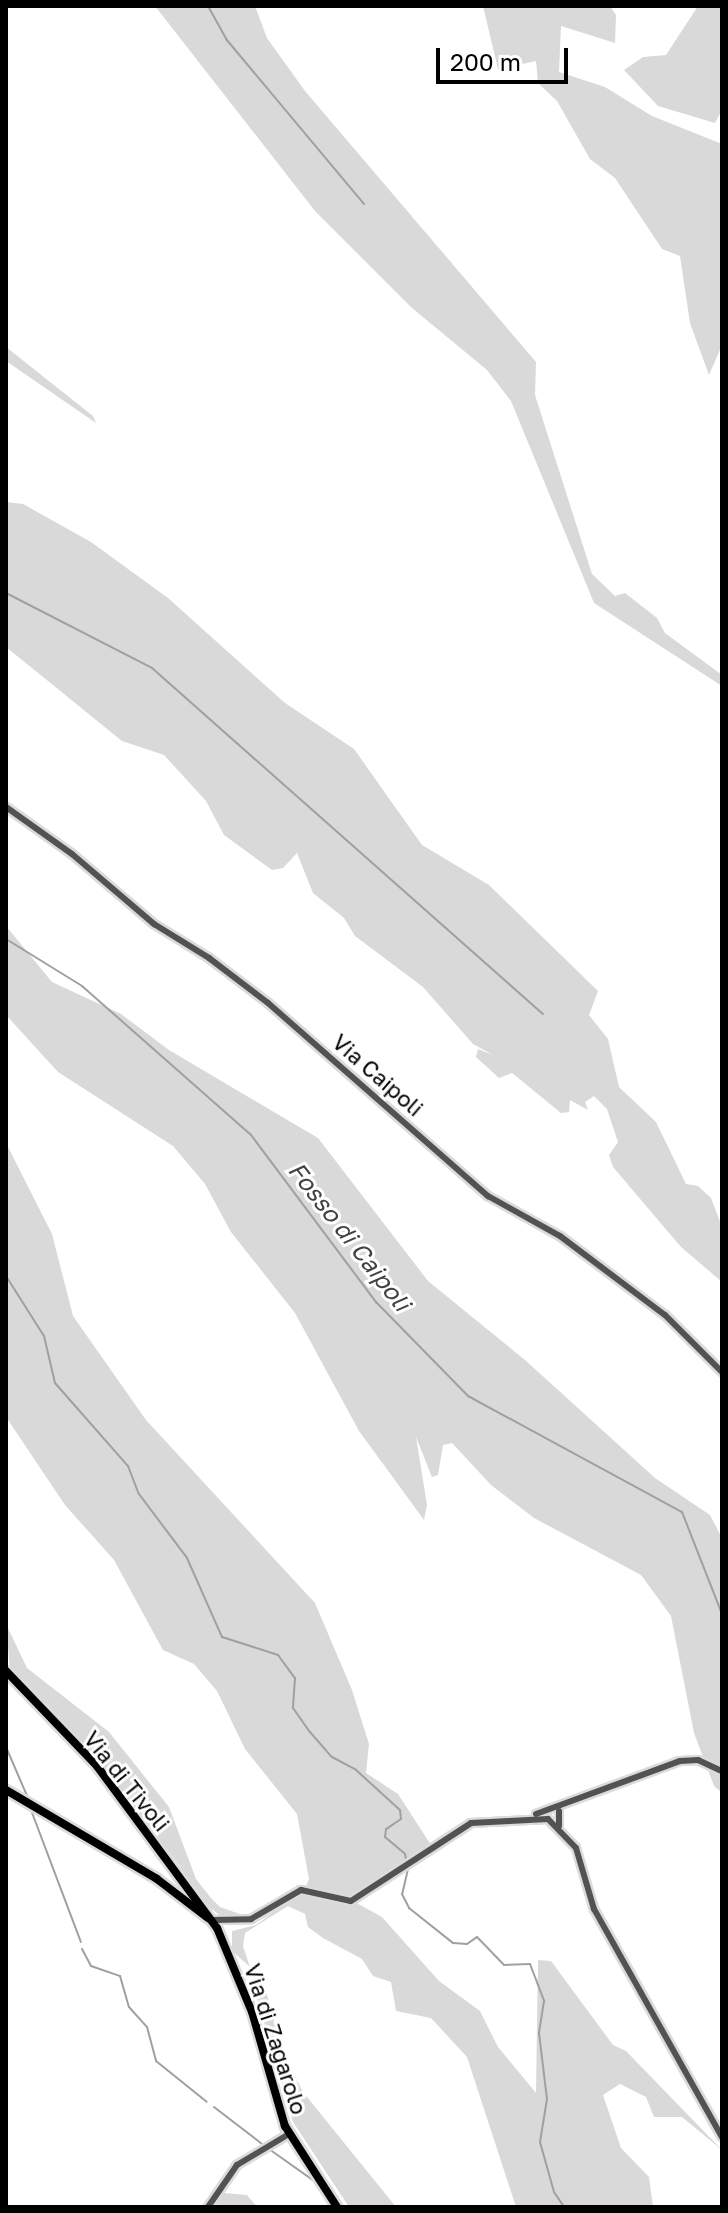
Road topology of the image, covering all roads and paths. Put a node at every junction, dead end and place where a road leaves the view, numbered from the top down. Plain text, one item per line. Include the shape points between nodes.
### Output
1 (6, 807) edge
2 (722, 1372) edge
3 (6, 1671) edge
4 (722, 1770) edge
5 (6, 1790) edge
6 (574, 1802) junction
7 (559, 1811) junction
8 (547, 1814) junction
9 (559, 1826) junction
10 (212, 1920) junction
11 (289, 2134) junction
12 (722, 2137) edge
13 (208, 2207) edge
14 (337, 2207) edge

1 - 2 street, Via Caipoli via 72,854 154,924 268,1003 486,1194 560,1236 665,1315
3 - 10 main road, Via di Tivoli via 91,1760
4 - 6 street via 698,1760 680,1761
5 - 10 main road via 157,1879
6 - 7 street
6 - 8 street
7 - 8 street
7 - 9 street
8 - 9 street
8 - 10 street via 475,1822 351,1901 301,1890 251,1919
9 - 12 street via 576,1848 594,1909
10 - 11 main road, Via di Zagarolo via 247,1995
11 - 13 street via 237,2165
11 - 14 main road, Via di Zagarolo

